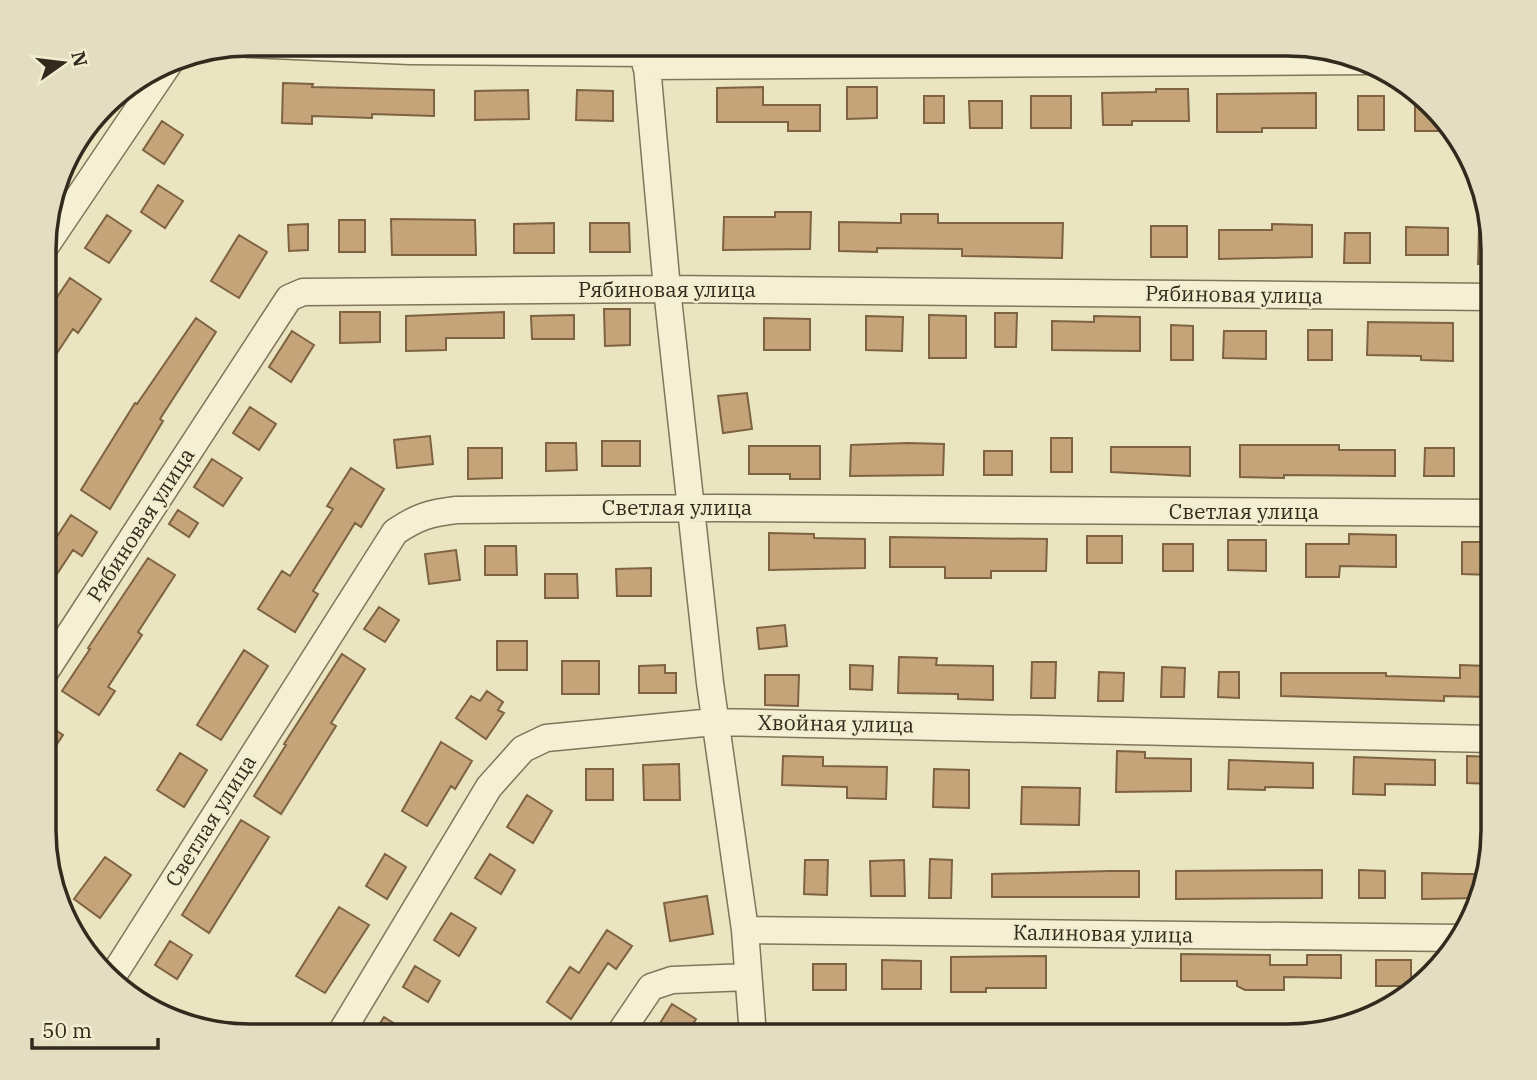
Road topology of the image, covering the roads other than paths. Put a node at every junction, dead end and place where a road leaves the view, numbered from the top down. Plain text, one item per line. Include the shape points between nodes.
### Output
1 (645, 56) edge
2 (1274, 56) edge
3 (1314, 58) edge
4 (158, 79) edge
5 (58, 230) edge
6 (667, 289) junction
7 (1481, 298) edge
8 (692, 508) junction
9 (1481, 513) edge
10 (56, 657) edge
11 (715, 722) junction
12 (1481, 739) edge
13 (745, 930) junction
14 (1449, 937) edge
15 (117, 970) edge
16 (748, 977) junction
17 (346, 1024) edge
18 (626, 1024) edge
19 (752, 1024) edge

1 - 6 street
2 - 3 street
4 - 5 street
6 - 7 street, Рябиновая улица
6 - 8 street
6 - 10 street, Рябиновая улица via 303,292 289,298
8 - 9 street, Светлая улица
8 - 11 street
8 - 15 street, Светлая улица via 456,510 432,513 395,531
11 - 12 street, Хвойная улица
11 - 13 street
11 - 17 street, Хвойная улица via 546,738 523,749 489,788
13 - 14 street, Калиновая улица
13 - 16 street
16 - 18 street via 672,979 651,986
16 - 19 street

